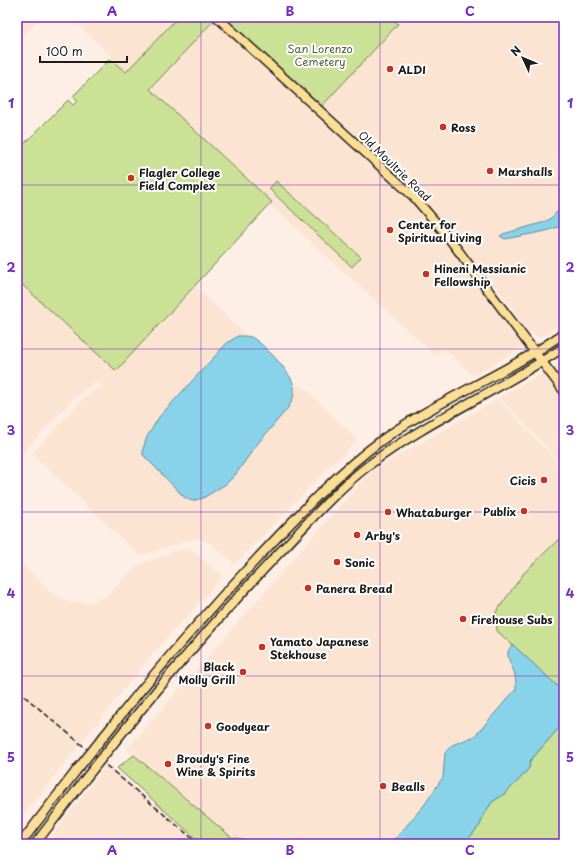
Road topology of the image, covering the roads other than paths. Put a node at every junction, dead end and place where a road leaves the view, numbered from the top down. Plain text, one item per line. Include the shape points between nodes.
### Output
1 (217, 17) edge
2 (564, 332) edge
3 (564, 347) edge
4 (535, 353) junction
5 (542, 362) junction
6 (564, 391) edge
7 (402, 427) junction
8 (386, 453) junction
9 (20, 844) edge
10 (35, 844) edge

1 - 4 main road, Old Moultrie Road via 414,198 445,233
2 - 4 main road
3 - 5 main road
4 - 5 main road, Old Moultrie Road
4 - 7 main road
5 - 6 main road, Old Moultrie Road
5 - 8 main road via 438,419
7 - 8 main road via 390,442
7 - 9 main road, bridge via 334,479 242,574 104,736
8 - 10 main road, bridge via 331,499 186,655

